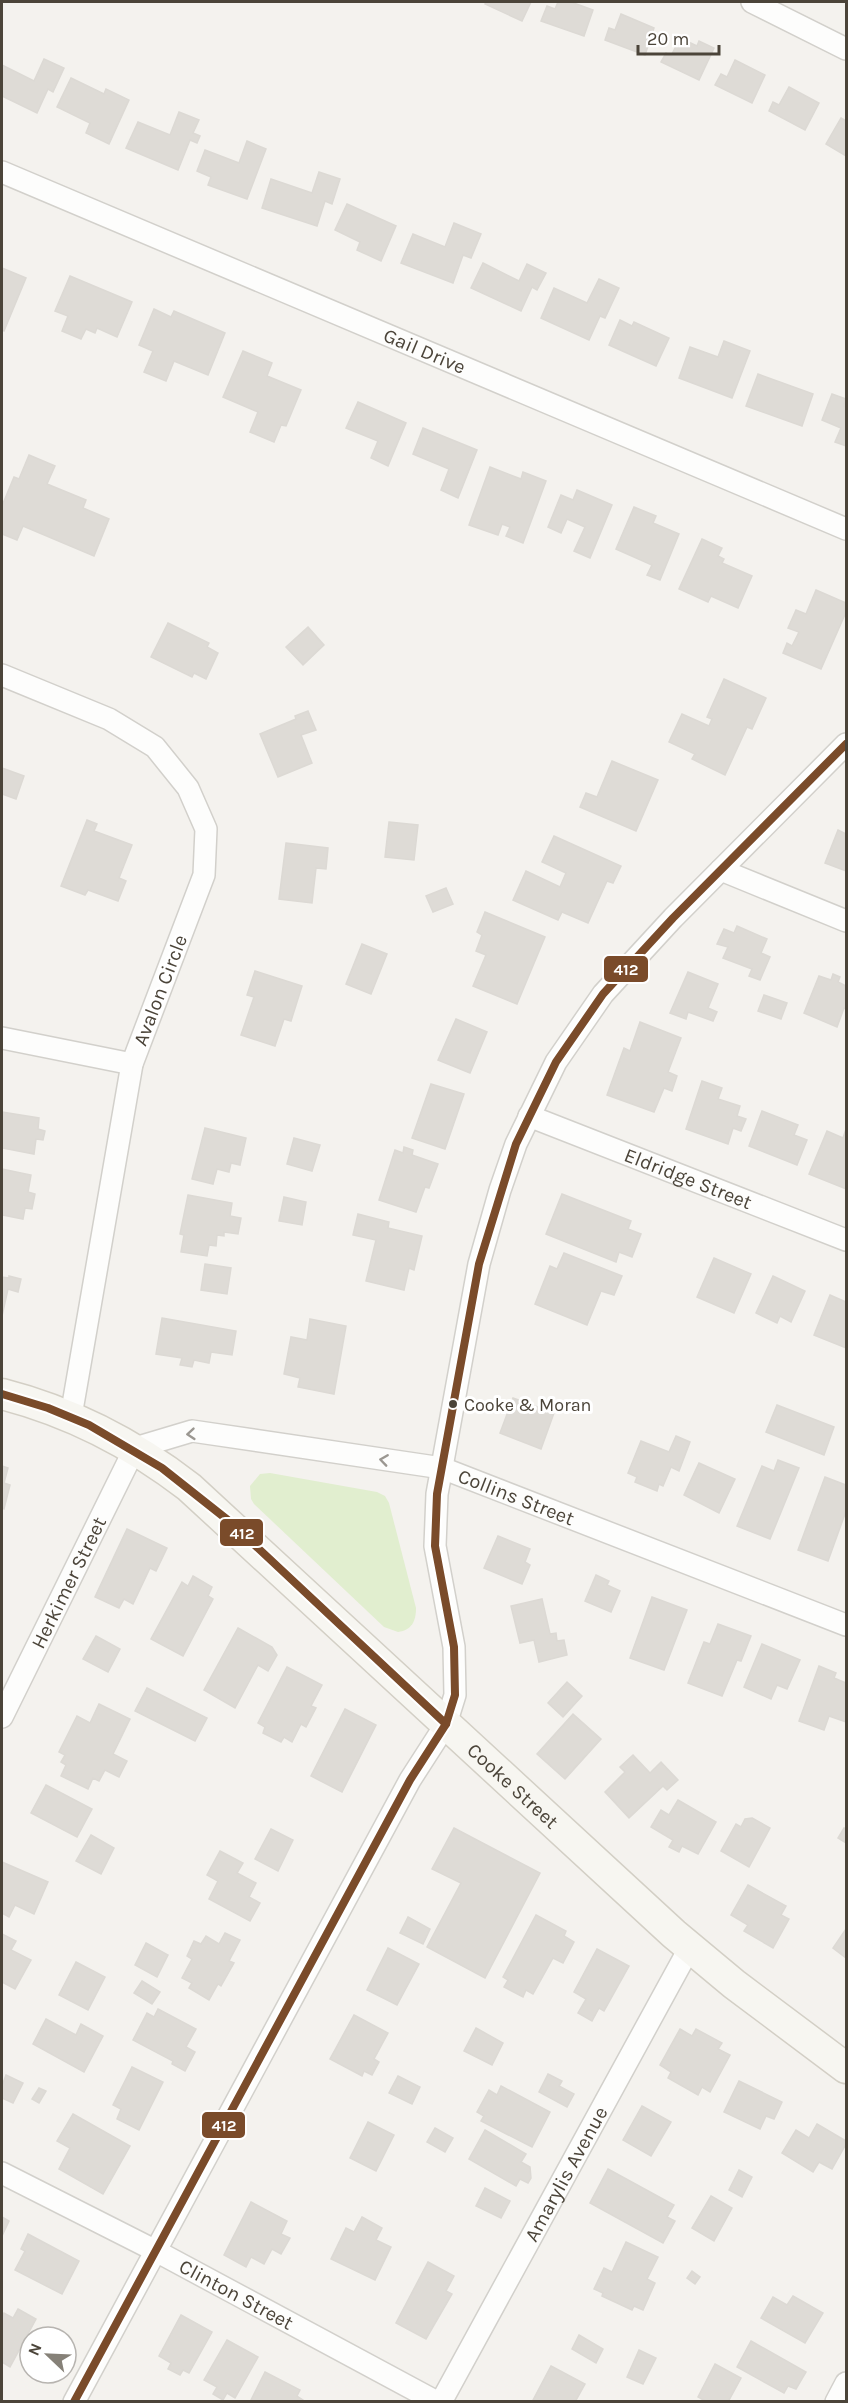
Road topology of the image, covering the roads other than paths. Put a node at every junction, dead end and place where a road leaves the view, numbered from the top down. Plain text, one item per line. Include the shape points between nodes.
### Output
1 (752, 2) edge
2 (846, 49) edge
3 (2, 172) edge
4 (846, 529) edge
5 (2, 675) edge
6 (846, 744) edge
7 (721, 870) junction
8 (846, 921) edge
9 (2, 1038) edge
10 (132, 1064) junction
11 (529, 1116) junction
12 (846, 1240) edge
13 (2, 1394) edge
14 (71, 1416) junction
15 (135, 1448) junction
16 (442, 1468) junction
17 (846, 1625) edge
18 (2, 1717) edge
19 (446, 1724) junction
20 (690, 1947) junction
21 (846, 2068) edge
22 (2, 2173) edge
23 (156, 2251) junction
24 (846, 2384) edge
25 (74, 2402) edge
26 (439, 2402) edge
27 (836, 2402) edge

1 - 2 street
3 - 4 street, Gail Drive
5 - 10 street, Avalon Circle via 109,719 155,747 188,788 206,829 204,875
6 - 7 street
7 - 8 street
7 - 11 street via 603,994 568,1043
9 - 10 street
10 - 14 street, Avalon Circle
11 - 12 street, Eldridge Street
11 - 16 street via 500,1190 479,1264
13 - 14 main road, Cooke Street
14 - 15 main road, Cooke Street
16 -> 15 street, Collins Street via 192,1431
15 - 18 street, Herkimer Street
15 - 19 main road, Cooke Street via 217,1512
16 - 17 street, Collins Street
16 - 19 street via 435,1512 435,1546 457,1682
19 - 20 main road, Cooke Street
19 - 23 street via 410,1780
20 - 21 main road, Cooke Street
20 - 26 street, Amarylis Avenue
22 - 23 street, Clinton Street
23 - 25 street
23 - 26 street, Clinton Street
24 - 27 street

